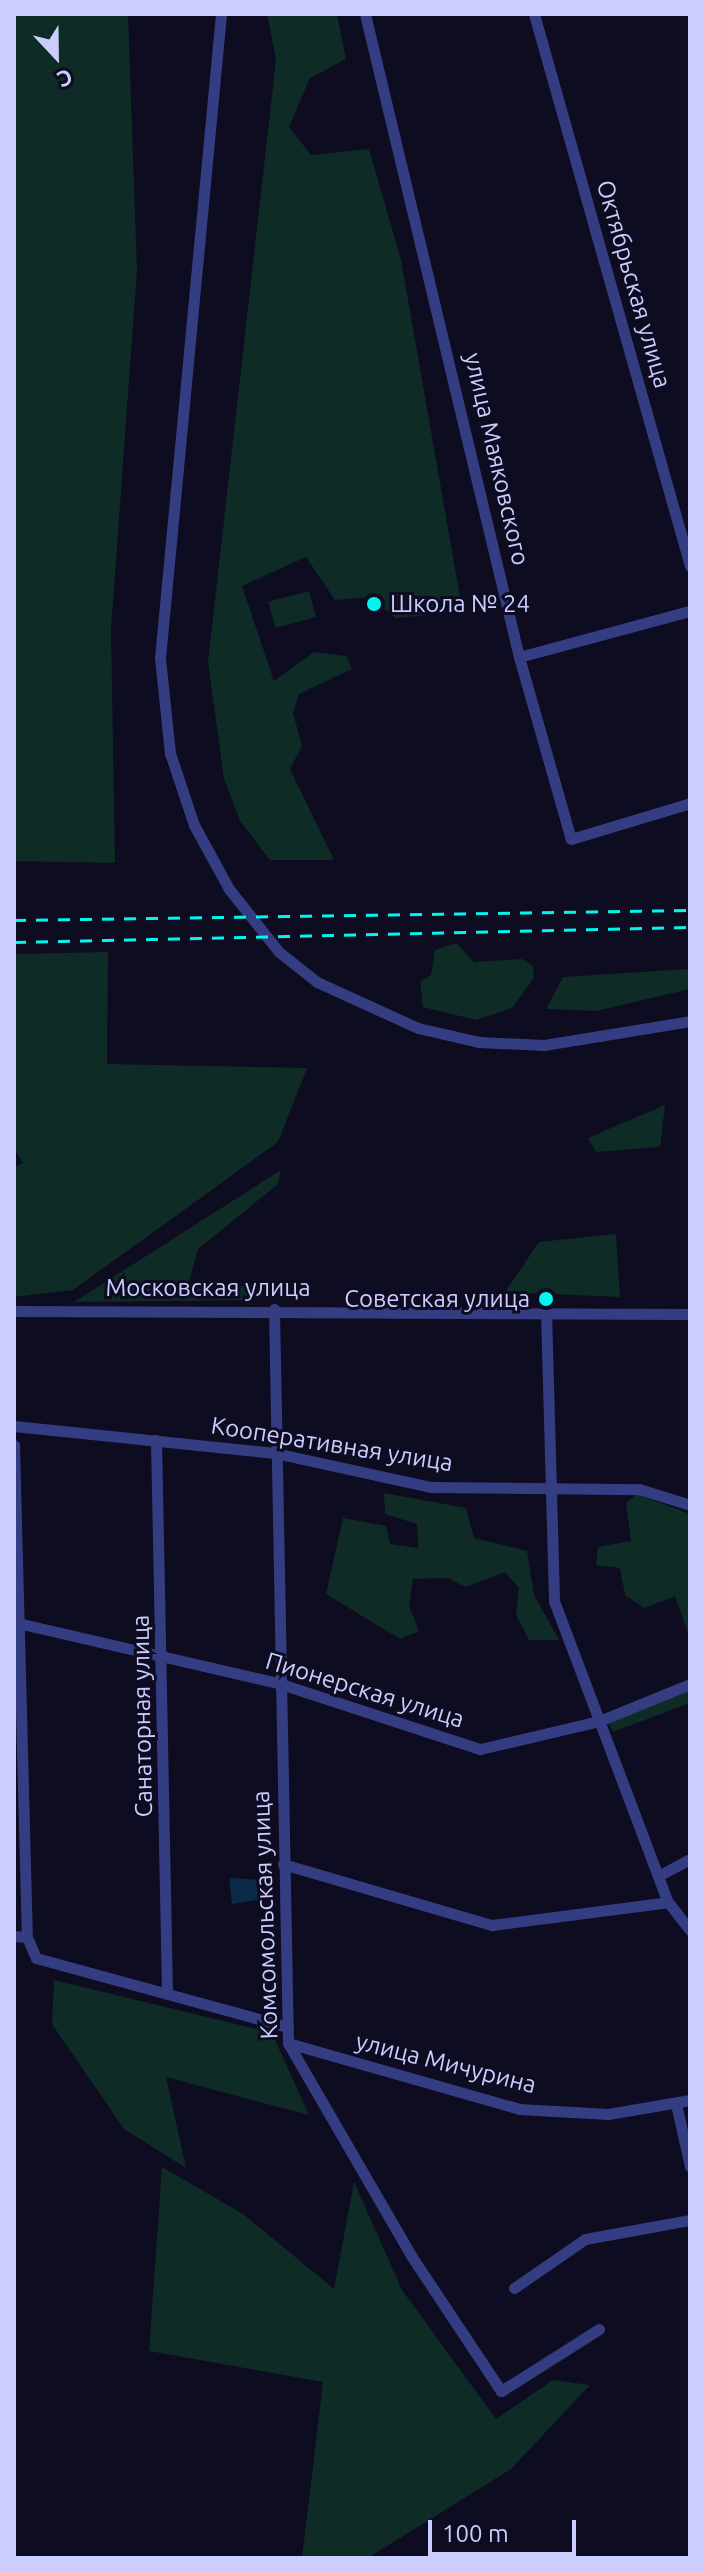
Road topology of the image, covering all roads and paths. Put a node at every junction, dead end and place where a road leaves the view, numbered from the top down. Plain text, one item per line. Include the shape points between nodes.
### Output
1 (221, 14) edge
2 (365, 14) edge
3 (534, 14) edge
4 (690, 566) edge
5 (690, 611) edge
6 (519, 657) junction
7 (690, 803) edge
8 (690, 1021) edge
9 (274, 1309) junction
10 (14, 1311) edge
11 (546, 1312) junction
12 (690, 1314) edge
13 (14, 1426) edge
14 (156, 1440) junction
15 (14, 1445) edge
16 (275, 1453) junction
17 (549, 1485) junction
18 (690, 1505) edge
19 (22, 1624) junction
20 (165, 1657) junction
21 (278, 1683) junction
22 (690, 1684) edge
23 (599, 1721) junction
24 (690, 1859) edge
25 (283, 1864) junction
26 (658, 1876) junction
27 (668, 1902) junction
28 (690, 1930) edge
29 (14, 1936) edge
30 (27, 1937) junction
31 (167, 1991) junction
32 (288, 2027) junction
33 (288, 2043) junction
34 (690, 2100) edge
35 (676, 2104) junction
36 (690, 2166) edge
37 (690, 2220) edge
38 (514, 2288) dead end
39 (599, 2329) dead end

1 - 8 street via 160,658 170,753 194,825 249,916 279,952 364,1007 479,1042 544,1045
2 - 6 street, улица Маяковского
3 - 4 street, Октябрьская улица
5 - 6 street
6 - 7 street, улица Маяковского via 571,839
9 - 10 street, Московская улица
9 - 11 street, Московская улица
9 - 16 street, Комсомольская улица
11 - 12 street, Московская улица
11 - 17 street
13 - 14 street, Кооперативная улица
14 - 16 street, Кооперативная улица
14 - 20 street, Санаторная улица
15 - 19 street
16 - 17 street, Кооперативная улица via 431,1487
16 - 21 street, Комсомольская улица
17 - 18 street, Кооперативная улица via 639,1489
17 - 23 street via 554,1601
19 - 20 street, Пионерская улица
19 - 30 street
20 - 21 street, Пионерская улица
20 - 31 street, Санаторная улица
21 - 23 street, Пионерская улица via 480,1749
21 - 25 street, Комсомольская улица
22 - 23 street, Пионерская улица
23 - 26 street
24 - 26 street
25 - 27 street via 492,1925
25 - 32 street, Комсомольская улица
26 - 27 street
27 - 28 street
29 - 30 street
30 - 31 street via 36,1958
31 - 32 street
32 - 33 street, Комсомольская улица
33 - 35 street, улица Мичурина via 519,2109 608,2114
33 - 39 street, Комсомольская улица via 412,2257 501,2391
34 - 35 street, улица Мичурина
35 - 36 street
37 - 38 street via 585,2239

